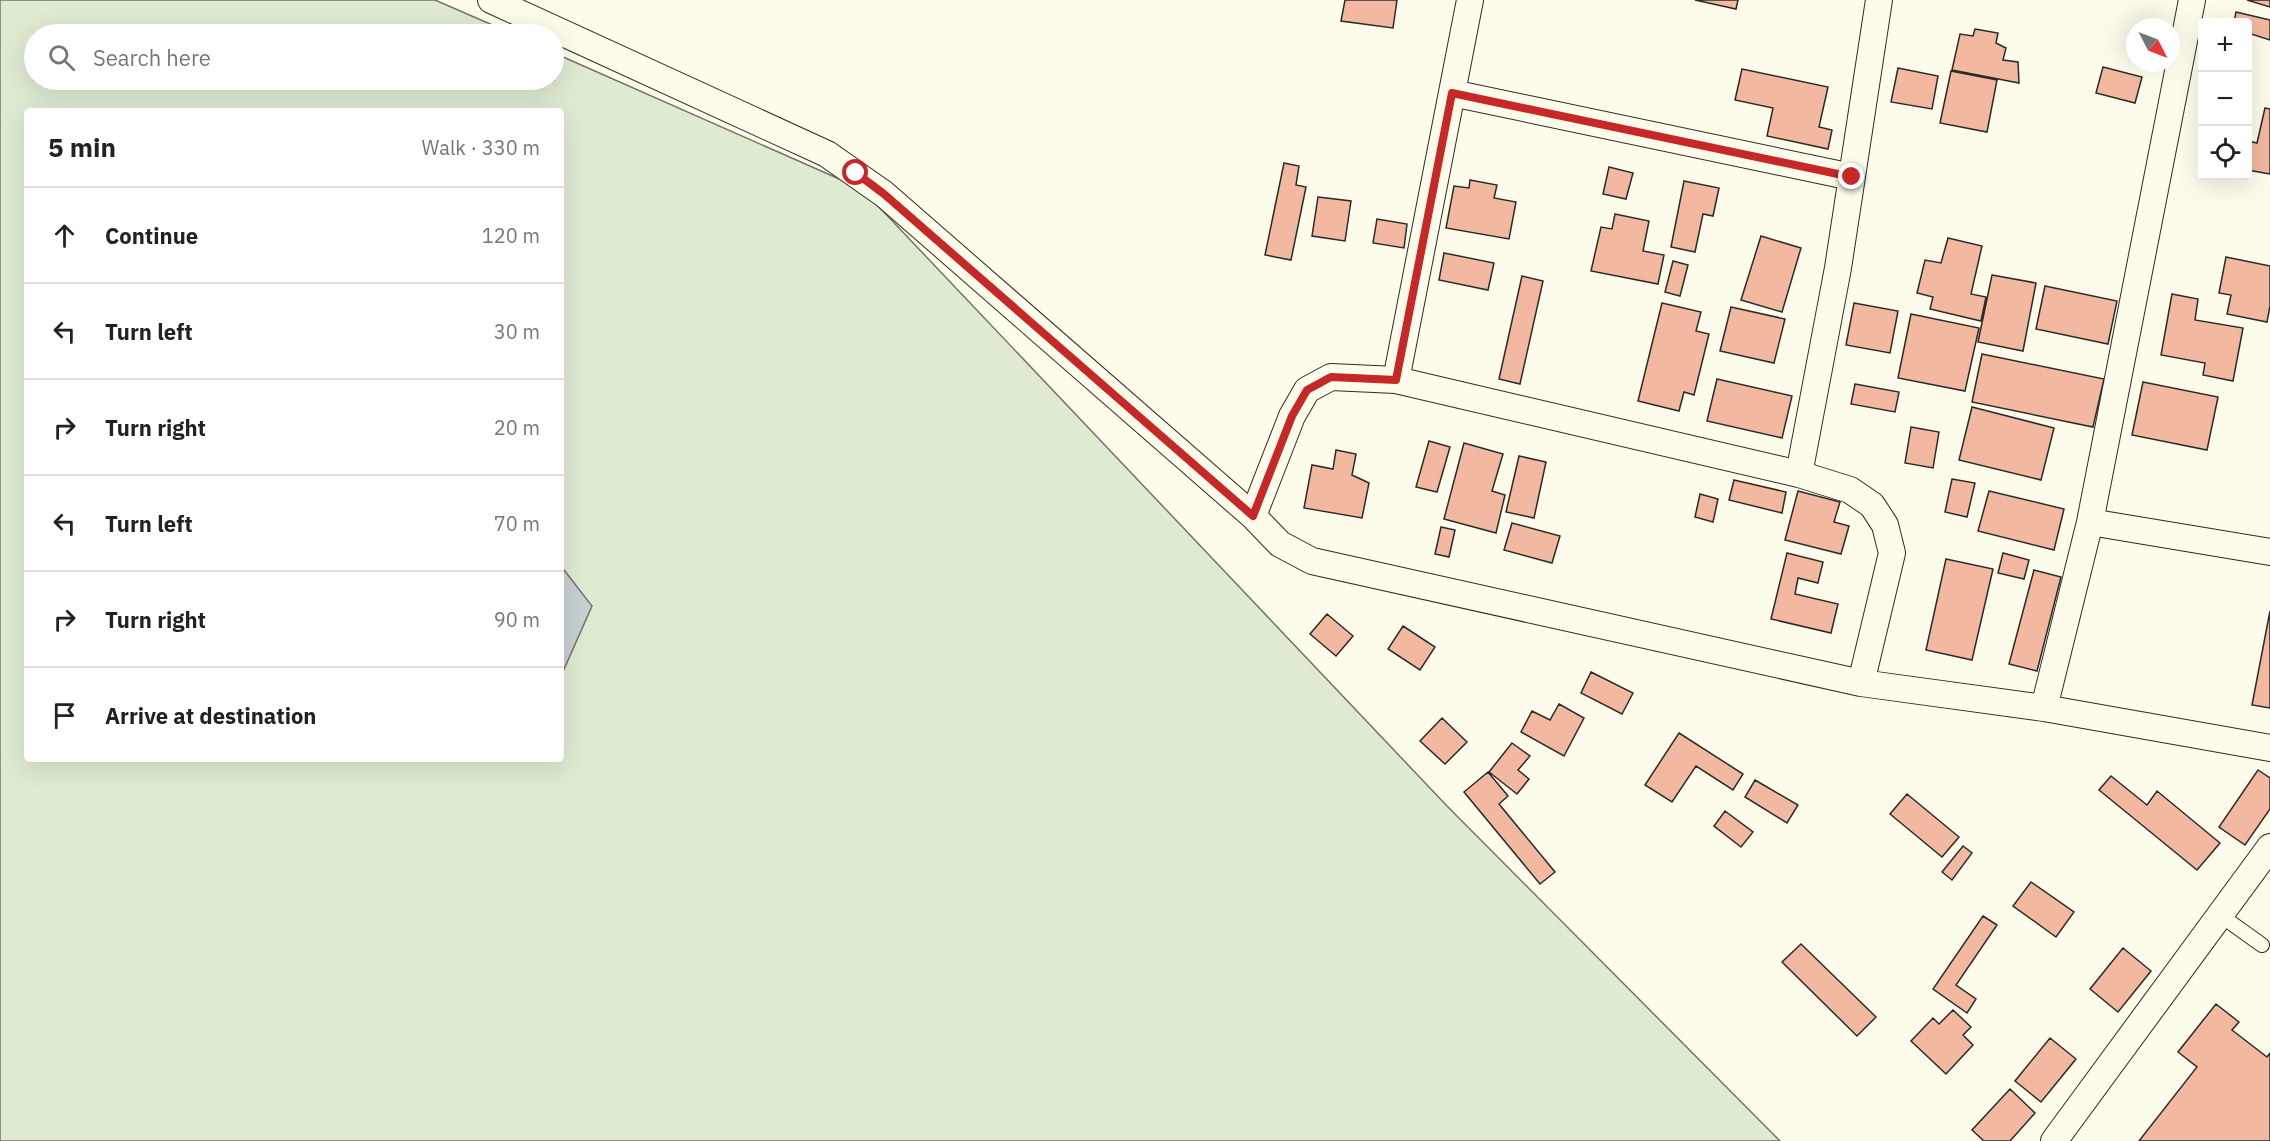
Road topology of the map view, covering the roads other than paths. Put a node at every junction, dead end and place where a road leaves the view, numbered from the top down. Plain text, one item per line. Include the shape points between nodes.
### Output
1 (491, 0) edge
2 (1470, 0) edge
3 (1879, 0) edge
4 (2192, 0) edge
5 (543, 24) edge
6 (564, 33) edge
7 (1452, 93) junction
8 (1852, 177) junction
9 (1396, 380) junction
10 (1799, 474) junction
11 (1253, 516) junction
12 (2090, 522) junction
13 (2270, 552) edge
14 (1861, 683) junction
15 (2044, 708) junction
16 (2270, 748) edge
17 (2270, 847) edge
18 (2220, 915) junction
19 (2262, 945) dead end
20 (2054, 1141) edge

1 - 5 street
2 - 7 street
3 - 8 street
4 - 12 street
6 - 11 street via 827,154 856,173
7 - 8 street
7 - 9 street
8 - 10 street
9 - 10 street
9 - 11 street via 1331,377 1307,390 1292,416
10 - 14 street via 1850,490 1872,505 1885,525 1892,553
11 - 14 street via 1280,544 1312,561
12 - 13 street
12 - 15 street
14 - 15 street
15 - 16 street
17 - 18 street
18 - 19 lane
18 - 20 street

